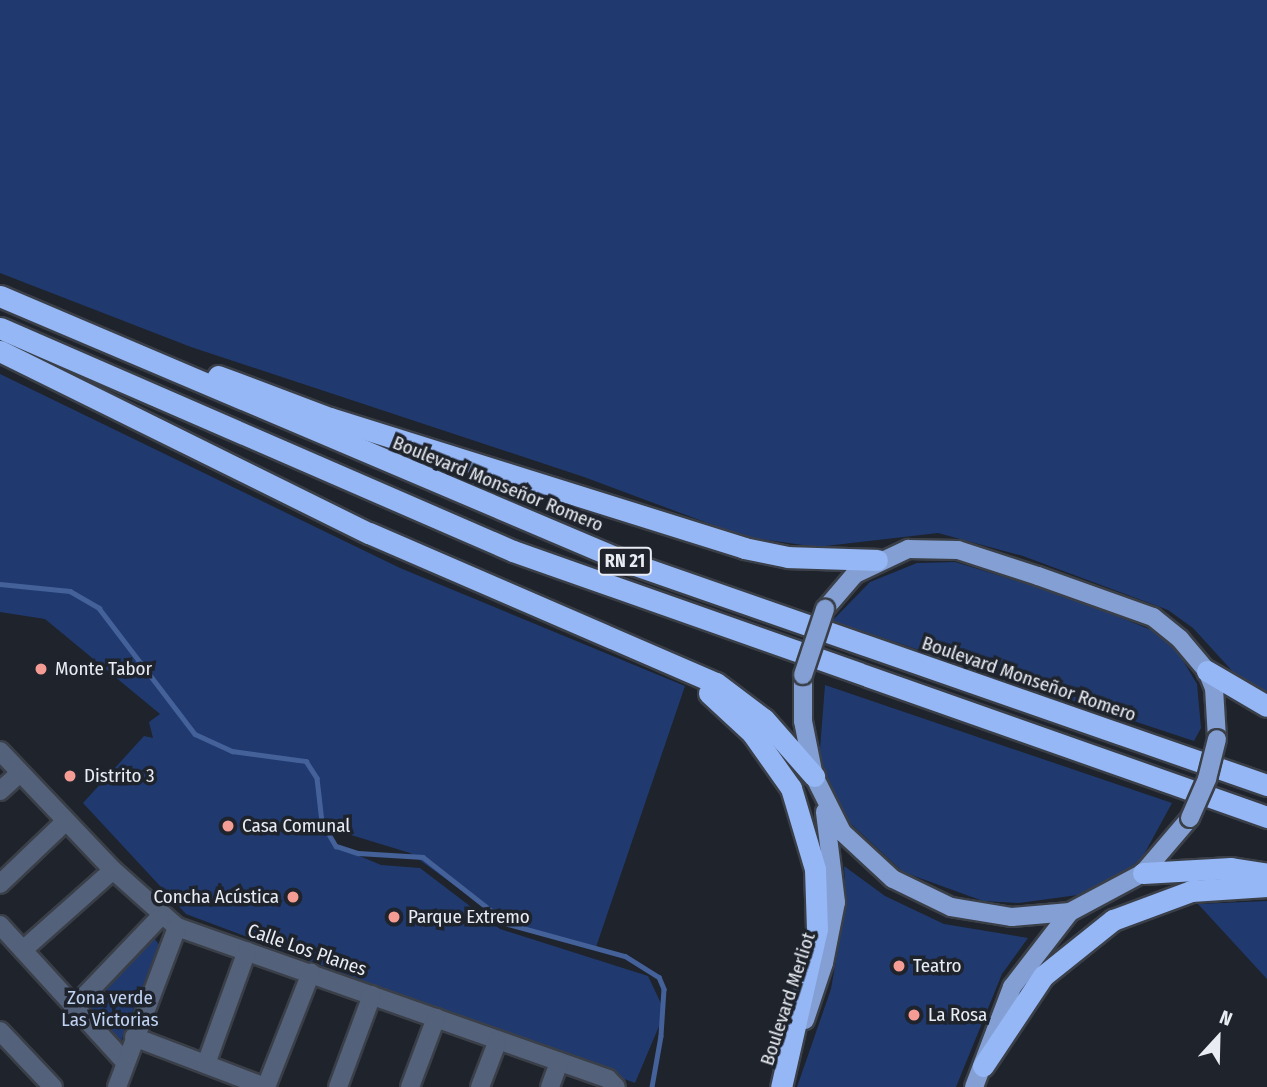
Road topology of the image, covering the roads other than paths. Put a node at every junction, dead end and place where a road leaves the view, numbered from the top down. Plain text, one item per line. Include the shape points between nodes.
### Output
1 (0, 294) edge
2 (0, 328) edge
3 (0, 351) edge
4 (877, 560) junction
5 (645, 653) junction
6 (1207, 670) junction
7 (1267, 706) edge
8 (0, 751) edge
9 (20, 773) junction
10 (814, 776) junction
11 (1267, 785) edge
12 (0, 792) edge
13 (822, 798) junction
14 (1267, 817) edge
15 (66, 821) junction
16 (113, 870) junction
17 (1143, 873) junction
18 (1267, 874) edge
19 (0, 884) edge
20 (1267, 886) edge
21 (1070, 912) junction
22 (160, 916) junction
23 (0, 925) edge
24 (177, 927) junction
25 (23, 950) junction
26 (247, 951) junction
27 (311, 973) junction
28 (372, 995) junction
29 (73, 1008) junction
30 (436, 1017) junction
31 (0, 1031) edge
32 (134, 1037) junction
33 (498, 1040) junction
34 (125, 1062) junction
35 (559, 1062) junction
36 (206, 1064) junction
37 (983, 1066) junction
38 (53, 1087) edge
39 (117, 1087) edge
40 (266, 1087) edge
41 (338, 1087) edge
42 (410, 1087) edge
43 (481, 1087) edge
44 (550, 1087) edge
45 (616, 1087) edge
46 (781, 1087) edge
47 (974, 1087) edge

1 - 4 highway via 330,418 744,548 788,557
1 - 11 highway, Boulevard Monseñor Romero / RN 21 via 477,502 624,561
2 - 14 highway, RN 21 via 513,551
3 - 5 highway via 369,533
4 - 6 main road via 908,549 946,548 1038,576 1153,618 1180,639
4 - 10 main road, bridge via 841,587 825,609 803,675 803,721
5 - 10 highway via 692,671 744,701
5 - 46 highway via 738,717 772,757 802,815 815,869 817,929
6 - 7 highway
6 - 17 main road, bridge via 1214,688 1217,739 1207,779 1190,818
8 - 9 street, Calle Los Planes
9 - 12 street
9 - 15 street, Calle Los Planes
10 - 13 main road
13 - 21 main road via 842,832 870,862 927,898 986,915 1031,917
13 - 46 main road, Boulevard Merliot via 835,872 833,924
15 - 16 street, Calle Los Planes
15 - 19 street
16 - 22 street, Calle Los Planes
16 - 25 street
17 - 18 highway via 1231,868
17 - 21 main road
20 - 37 highway via 1191,891 1113,920 1043,976
21 - 37 main road via 1012,986
22 - 24 street, Calle Los Planes
22 - 29 street
23 - 25 street
24 - 26 street, Calle Los Planes
24 - 32 street
25 - 29 street
26 - 27 street, Calle Los Planes
26 - 36 street
27 - 28 street, Calle Los Planes
27 - 40 street
28 - 30 street, Calle Los Planes
28 - 41 street
29 - 34 street
30 - 33 street, Calle Los Planes
30 - 42 street
31 - 38 street
32 - 34 street
32 - 36 street
33 - 35 street, Calle Los Planes
33 - 43 street
34 - 39 street
35 - 44 street
35 - 45 street, Calle Los Planes via 608,1079
36 - 40 street
37 - 47 main road

